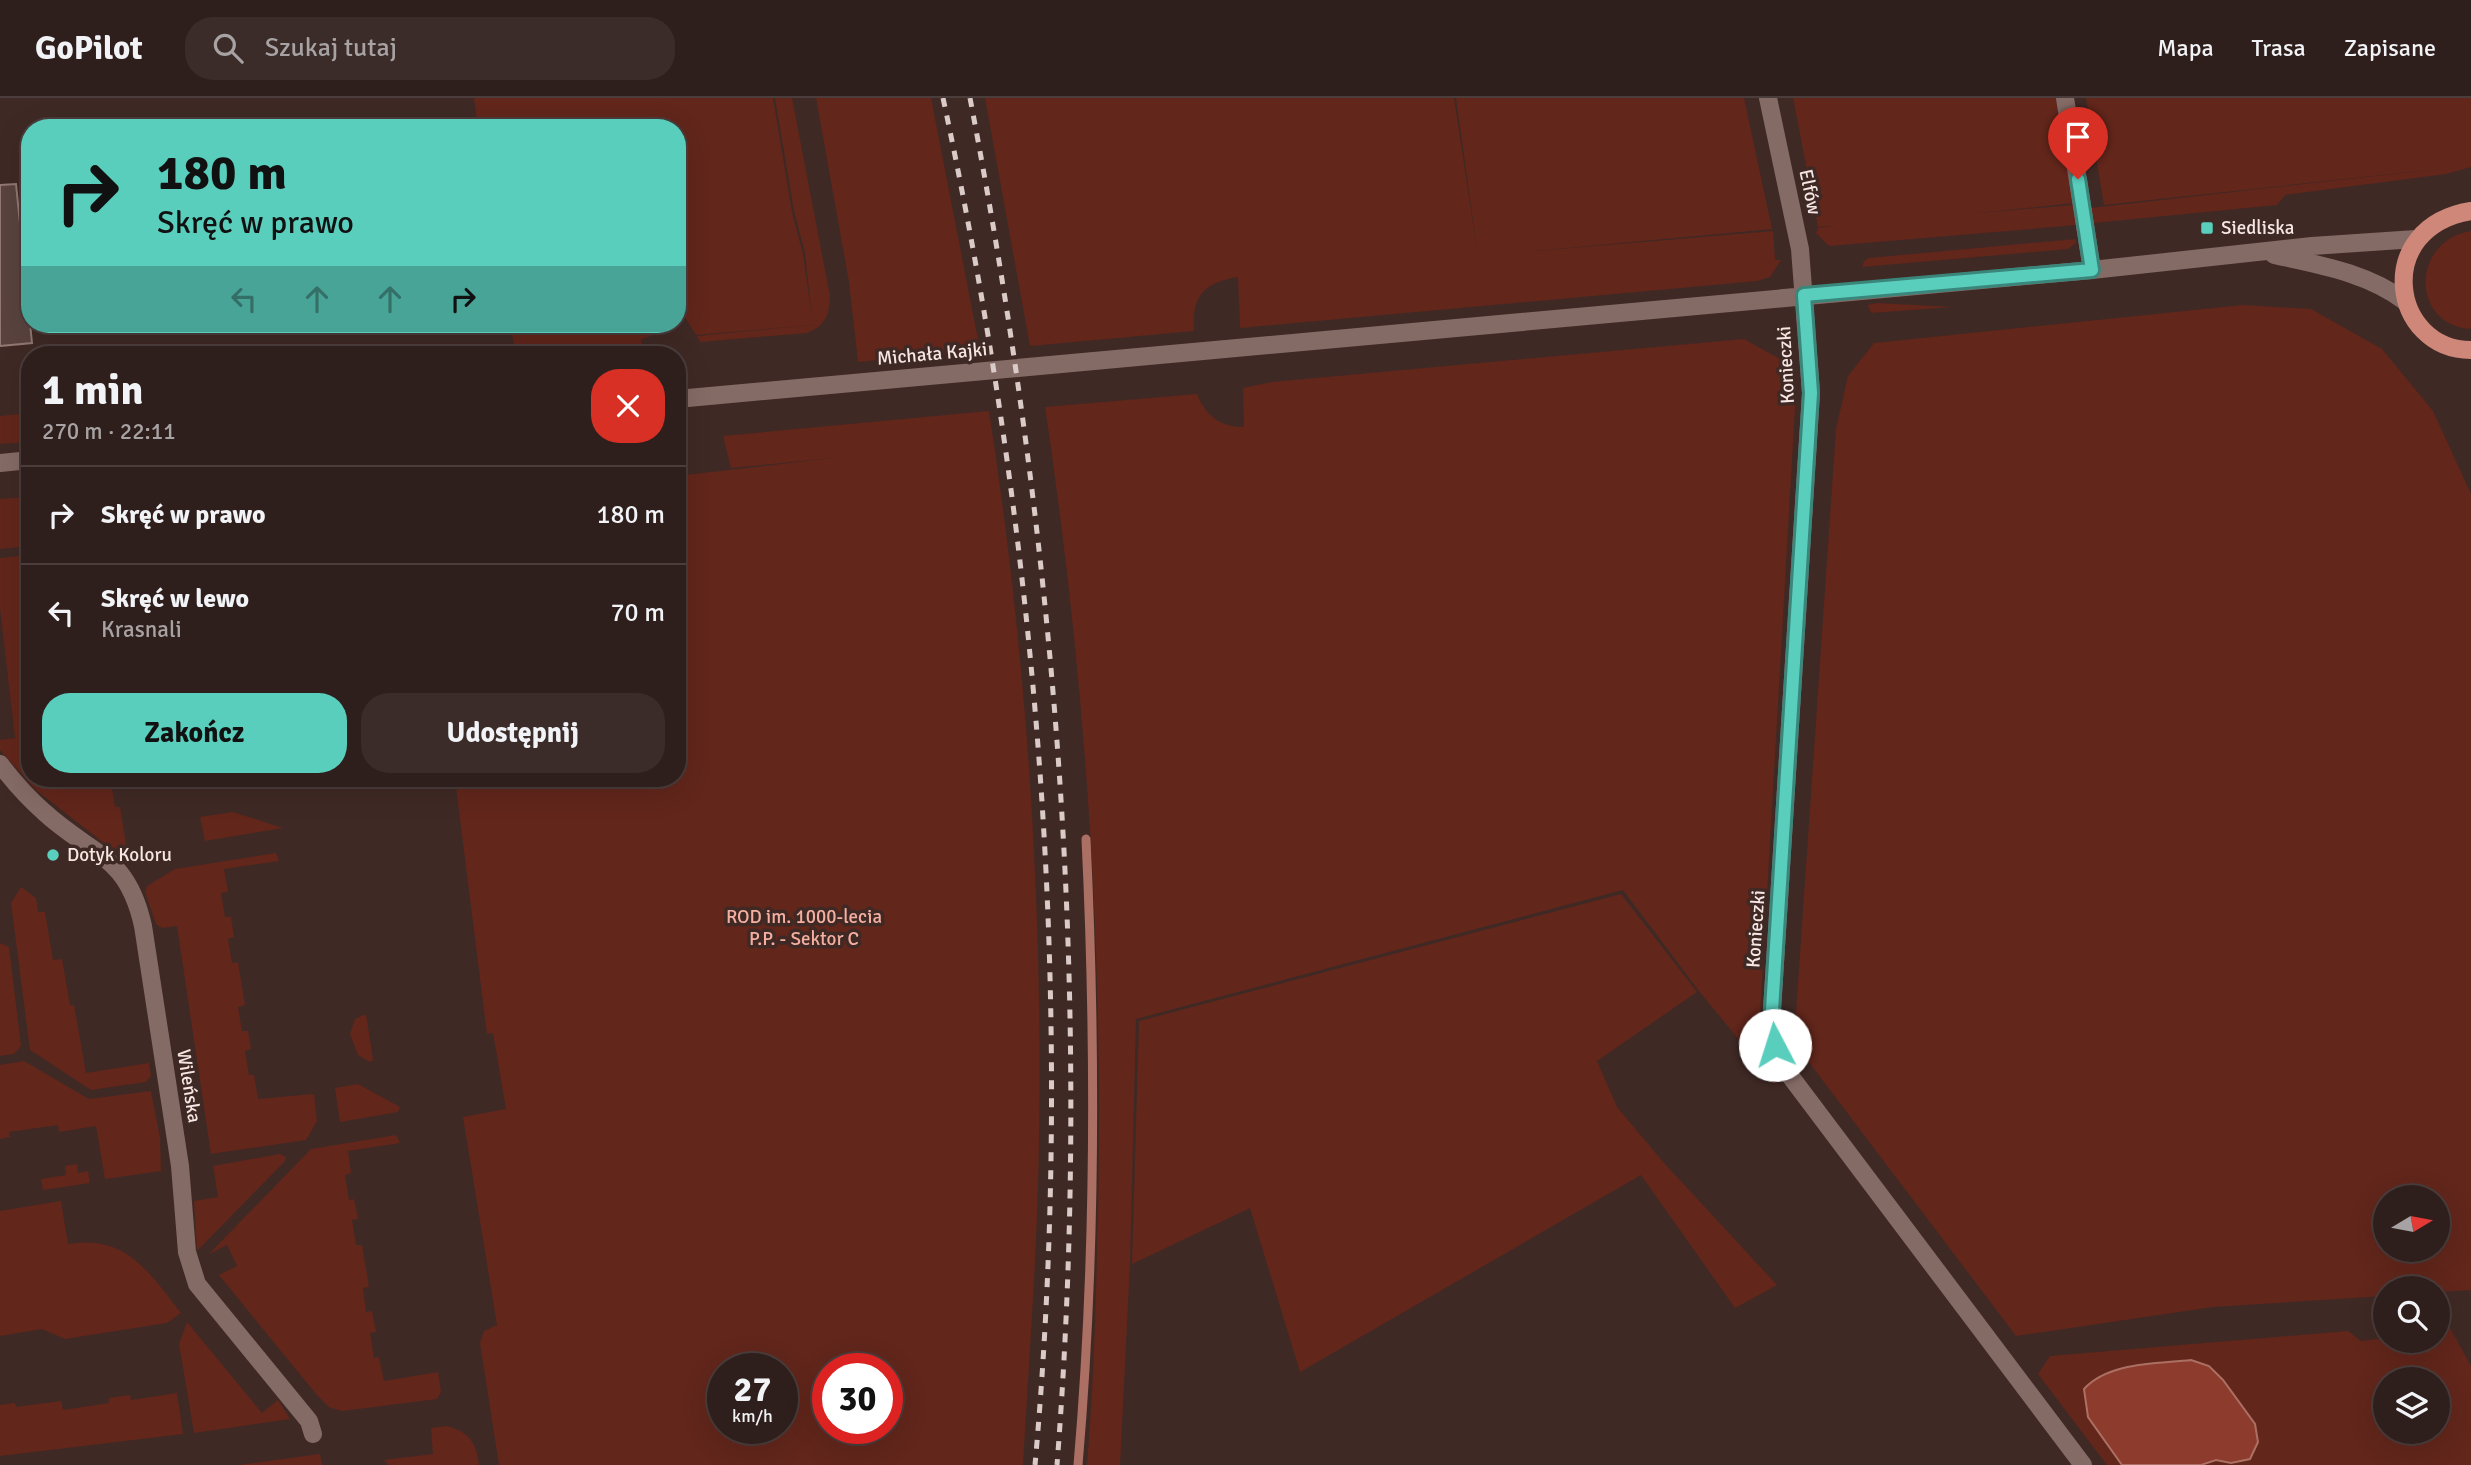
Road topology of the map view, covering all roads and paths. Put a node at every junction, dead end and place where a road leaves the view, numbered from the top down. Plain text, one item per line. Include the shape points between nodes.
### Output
1 (1768, 98) edge
2 (2065, 98) edge
3 (2471, 211) edge
4 (2416, 239) junction
5 (2264, 253) junction
6 (2092, 270) junction
7 (1804, 295) junction
8 (2406, 302) junction
9 (2469, 354) edge
10 (686, 398) edge
11 (21, 461) edge
12 (0, 463) edge
13 (0, 764) edge
14 (313, 1434) dead end
15 (2083, 1465) edge

1 - 7 street, Elfów via 1794,218
2 - 6 street
3 - 4 main road via 2441,219
4 - 5 street, Michała Kajki
4 - 8 main road via 2405,264
5 - 6 street, Michała Kajki
5 - 8 street via 2339,270 2388,288
6 - 7 street, Michała Kajki
7 - 10 street, Michała Kajki
7 - 15 street, Konieczki via 1811,393 1772,1010 1775,1045 1787,1073
8 - 9 main road via 2431,337
11 - 12 street
13 - 14 street, Wileńska via 44,813 113,863 132,891 143,926 180,1166 190,1264 197,1284 309,1421

